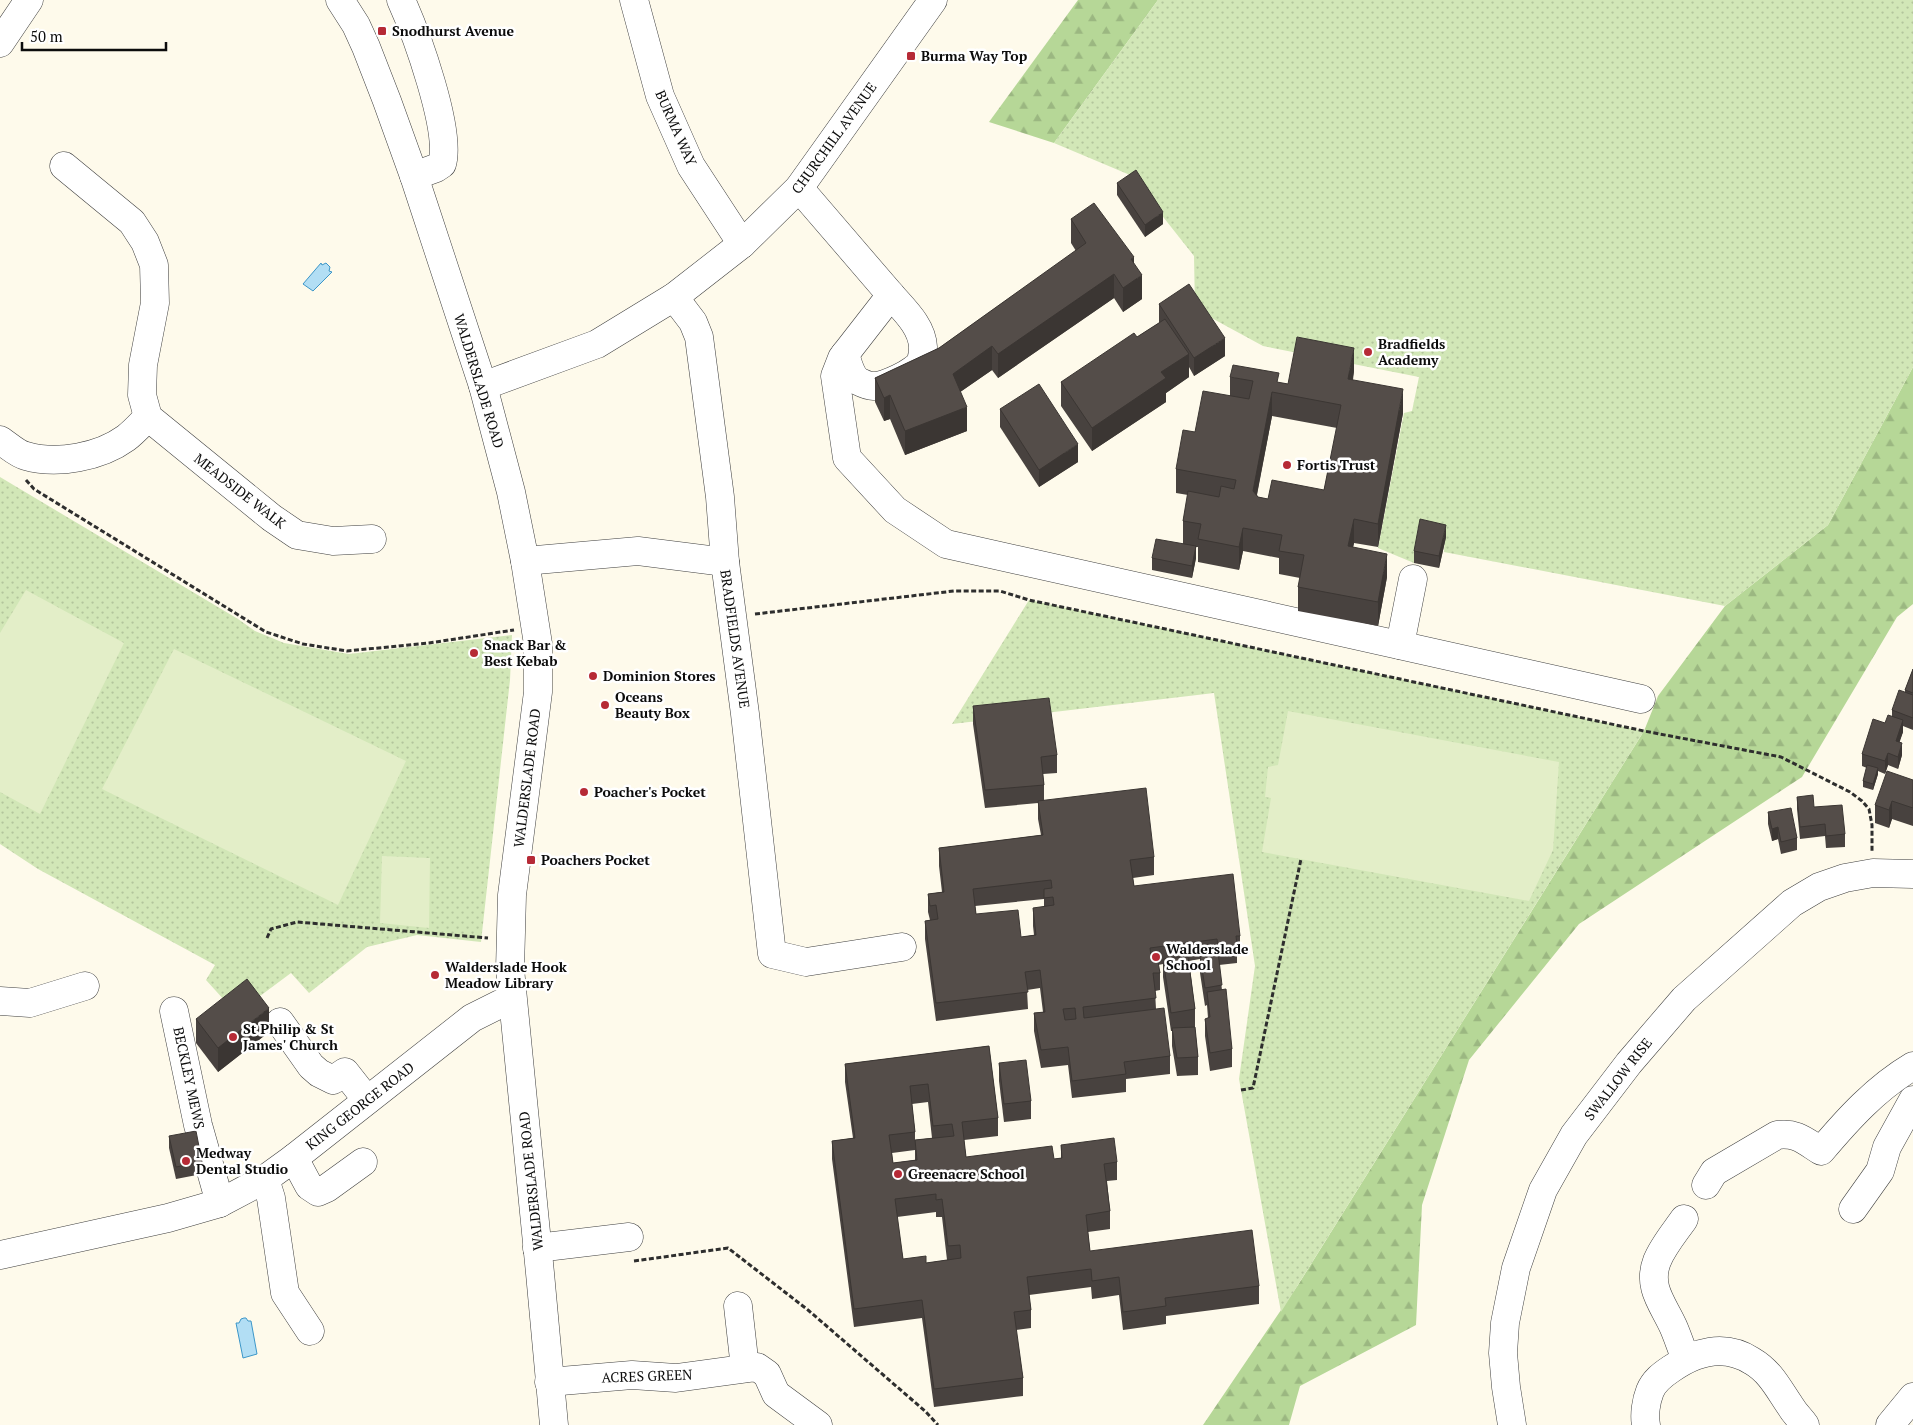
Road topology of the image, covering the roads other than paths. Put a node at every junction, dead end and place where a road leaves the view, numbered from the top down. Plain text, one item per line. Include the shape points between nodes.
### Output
1 (29, 0) edge
2 (340, 0) edge
3 (401, 0) edge
4 (634, 0) edge
5 (933, 0) edge
6 (0, 43) edge
7 (64, 166) dead end
8 (414, 176) junction
9 (798, 188) junction
10 (742, 244) junction
11 (891, 295) junction
12 (674, 297) junction
13 (845, 354) junction
14 (483, 386) junction
15 (148, 417) junction
16 (0, 440) edge
17 (372, 539) dead end
18 (525, 561) junction
19 (725, 562) junction
20 (1413, 579) dead end
21 (1400, 645) junction
22 (1640, 699) dead end
23 (1913, 874) edge
24 (902, 947) dead end
25 (85, 986) dead end
26 (512, 998) junction
27 (0, 1001) edge
28 (174, 1011) dead end
29 (280, 1022) dead end
30 (1913, 1066) edge
31 (367, 1100) junction
32 (1913, 1100) edge
33 (294, 1158) junction
34 (363, 1162) dead end
35 (265, 1180) junction
36 (1706, 1185) dead end
37 (220, 1203) junction
38 (1853, 1209) dead end
39 (1684, 1219) dead end
40 (629, 1237) dead end
41 (537, 1248) junction
42 (0, 1255) edge
43 (738, 1306) dead end
44 (310, 1331) dead end
45 (1686, 1359) junction
46 (745, 1368) junction
47 (549, 1382) junction
48 (1913, 1397) edge
49 (1510, 1424) edge
50 (554, 1425) edge
51 (818, 1425) edge
52 (1646, 1425) edge
53 (1805, 1425) edge
54 (1890, 1425) edge

1 - 6 street
2 - 8 street, WALDERSLADE ROAD via 366,46
3 - 8 street via 430,81 445,147 442,164
4 - 10 street, BURMA WAY via 660,96 691,166
5 - 9 street, CHURCHILL AVENUE
7 - 15 street via 132,222 154,265 155,303 143,365 142,395
8 - 14 street, WALDERSLADE ROAD
9 - 10 street, CHURCHILL AVENUE
9 - 11 street
10 - 12 street, CHURCHILL AVENUE
11 - 13 street
11 - 13 street via 921,334 921,362 896,380 874,386 858,380 850,371
12 - 14 street, CHURCHILL AVENUE via 597,344
12 - 19 street, BRADFIELDS AVENUE via 693,322 699,338 720,497
13 - 21 street via 835,376 847,458 895,510 946,544
14 - 18 street, WALDERSLADE ROAD
15 - 16 street via 126,438 105,450 72,458 24,456
15 - 17 street, MEADSIDE WALK via 297,535 333,541
18 - 19 street via 638,551
18 - 26 street, WALDERSLADE ROAD via 538,644 538,692 512,895
19 - 24 street, BRADFIELDS AVENUE via 772,954 806,962
20 - 21 street
21 - 22 street
23 - 49 street, SWALLOW RISE via 1873,873 1845,878 1819,887 1792,903 1684,999 1629,1063 1574,1135 1543,1190 1516,1268 1504,1323 1503,1353
25 - 27 street via 30,1002
26 - 31 street, KING GEORGE ROAD via 472,1018
26 - 41 street, WALDERSLADE ROAD
28 - 37 street, BECKLEY MEWS via 198,1125
29 - 31 street via 311,1066 333,1080 345,1072
30 - 36 street via 1891,1079 1850,1117 1821,1151 1796,1135 1777,1134 1714,1172
31 - 33 street, KING GEORGE ROAD
32 - 38 street via 1887,1148 1880,1171
33 - 34 street via 309,1186 318,1192
33 - 35 street, KING GEORGE ROAD
35 - 37 street, KING GEORGE ROAD
35 - 44 street via 271,1198 285,1293
37 - 42 street, KING GEORGE ROAD via 168,1218
39 - 45 street via 1658,1259 1653,1281 1655,1293 1673,1325
40 - 41 street
41 - 47 street, WALDERSLADE ROAD
43 - 46 street
45 - 52 street via 1658,1378 1650,1390
45 - 53 street via 1715,1351 1752,1360 1766,1371
46 - 47 street, ACRES GREEN via 676,1378 616,1375
46 - 51 street, ACRES GREEN via 757,1367 767,1374 776,1394
47 - 50 street, WALDERSLADE ROAD
48 - 54 street

